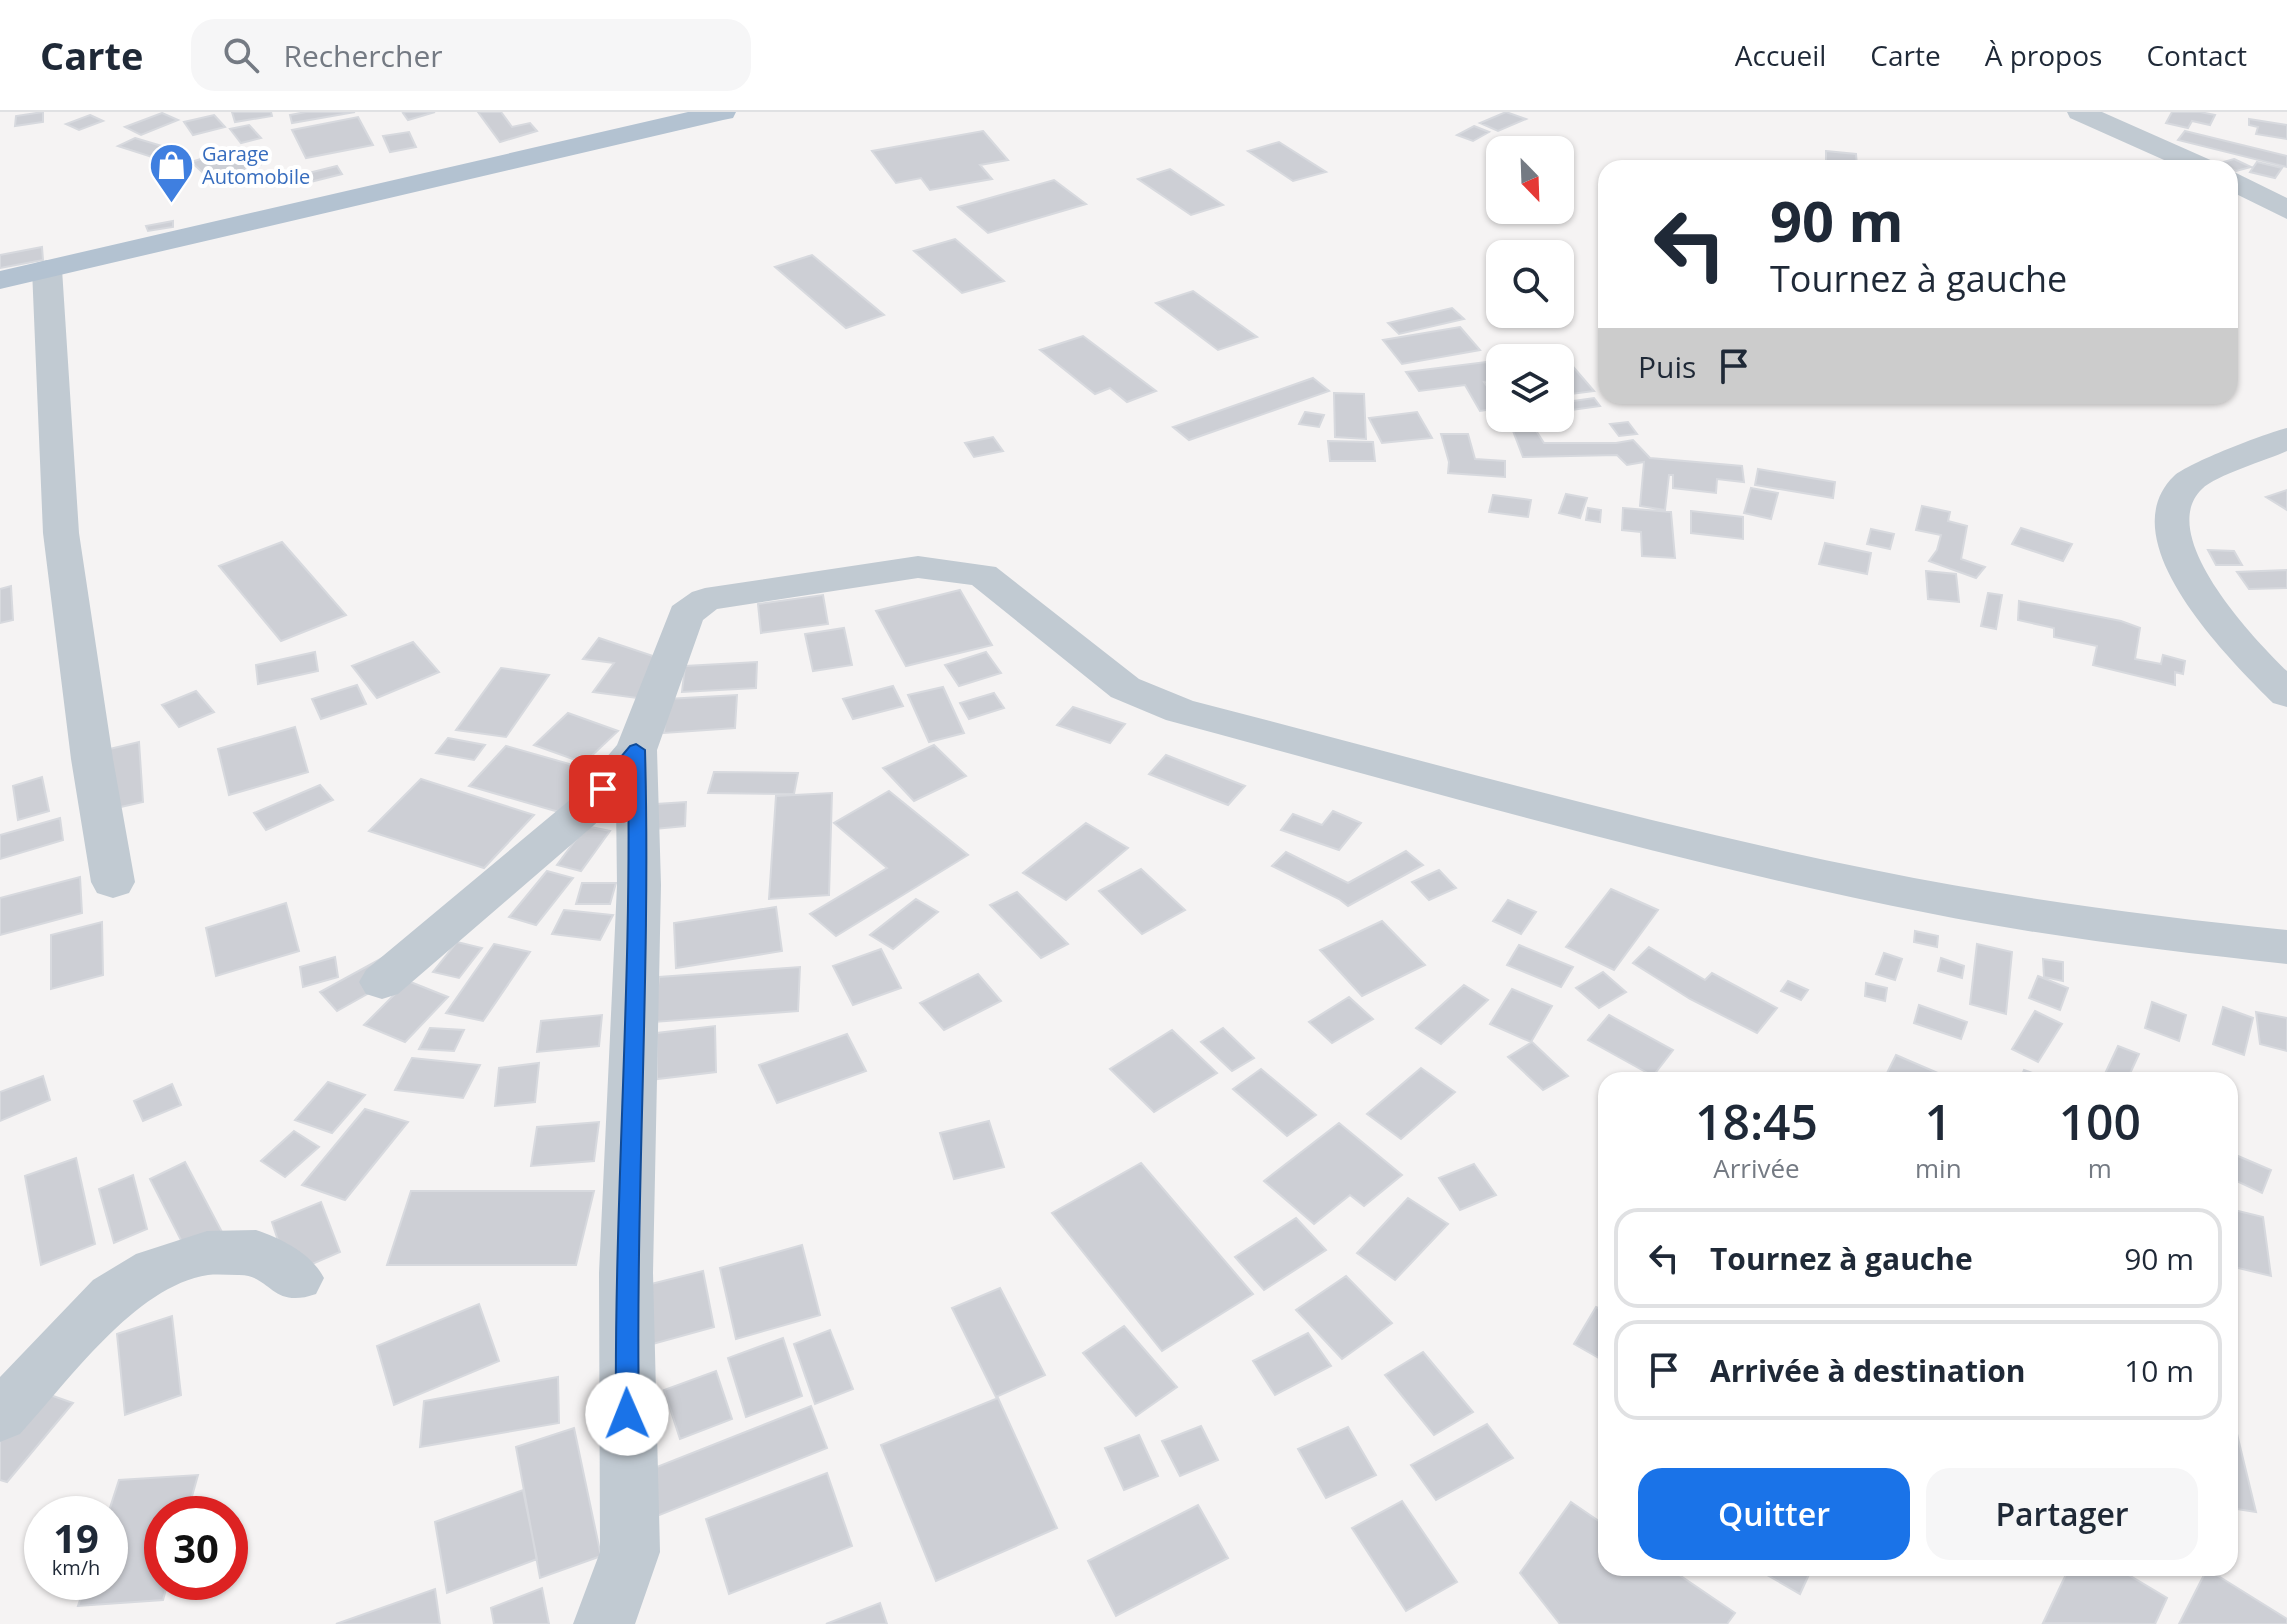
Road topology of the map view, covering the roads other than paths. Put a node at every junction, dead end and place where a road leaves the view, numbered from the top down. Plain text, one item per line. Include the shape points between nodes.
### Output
1 (723, 112) edge
2 (2080, 112) edge
3 (2187, 160) edge
4 (2238, 182) edge
5 (2238, 183) edge
6 (2287, 192) edge
7 (2287, 210) edge
8 (47, 269) junction
9 (0, 280) edge
10 (2287, 438) edge
11 (2287, 694) edge
12 (636, 750) junction
13 (113, 882) dead end
14 (2287, 947) edge
15 (382, 982) dead end
16 (297, 1278) dead end
17 (0, 1416) edge
18 (604, 1624) edge

1 - 8 main road
2 - 3 street
4 - 6 street
5 - 7 street
8 - 9 main road
8 - 13 street via 61,533
10 - 11 street via 2188,481 2173,504 2175,540 2194,589
12 - 14 street via 686,614 705,600 918,567 954,569 983,575 1125,688 1180,711 1816,874 2183,937
12 - 15 street via 586,809
12 - 18 street via 639,885 626,1273 630,1552
16 - 17 street via 256,1252 207,1253 155,1270 112,1296

